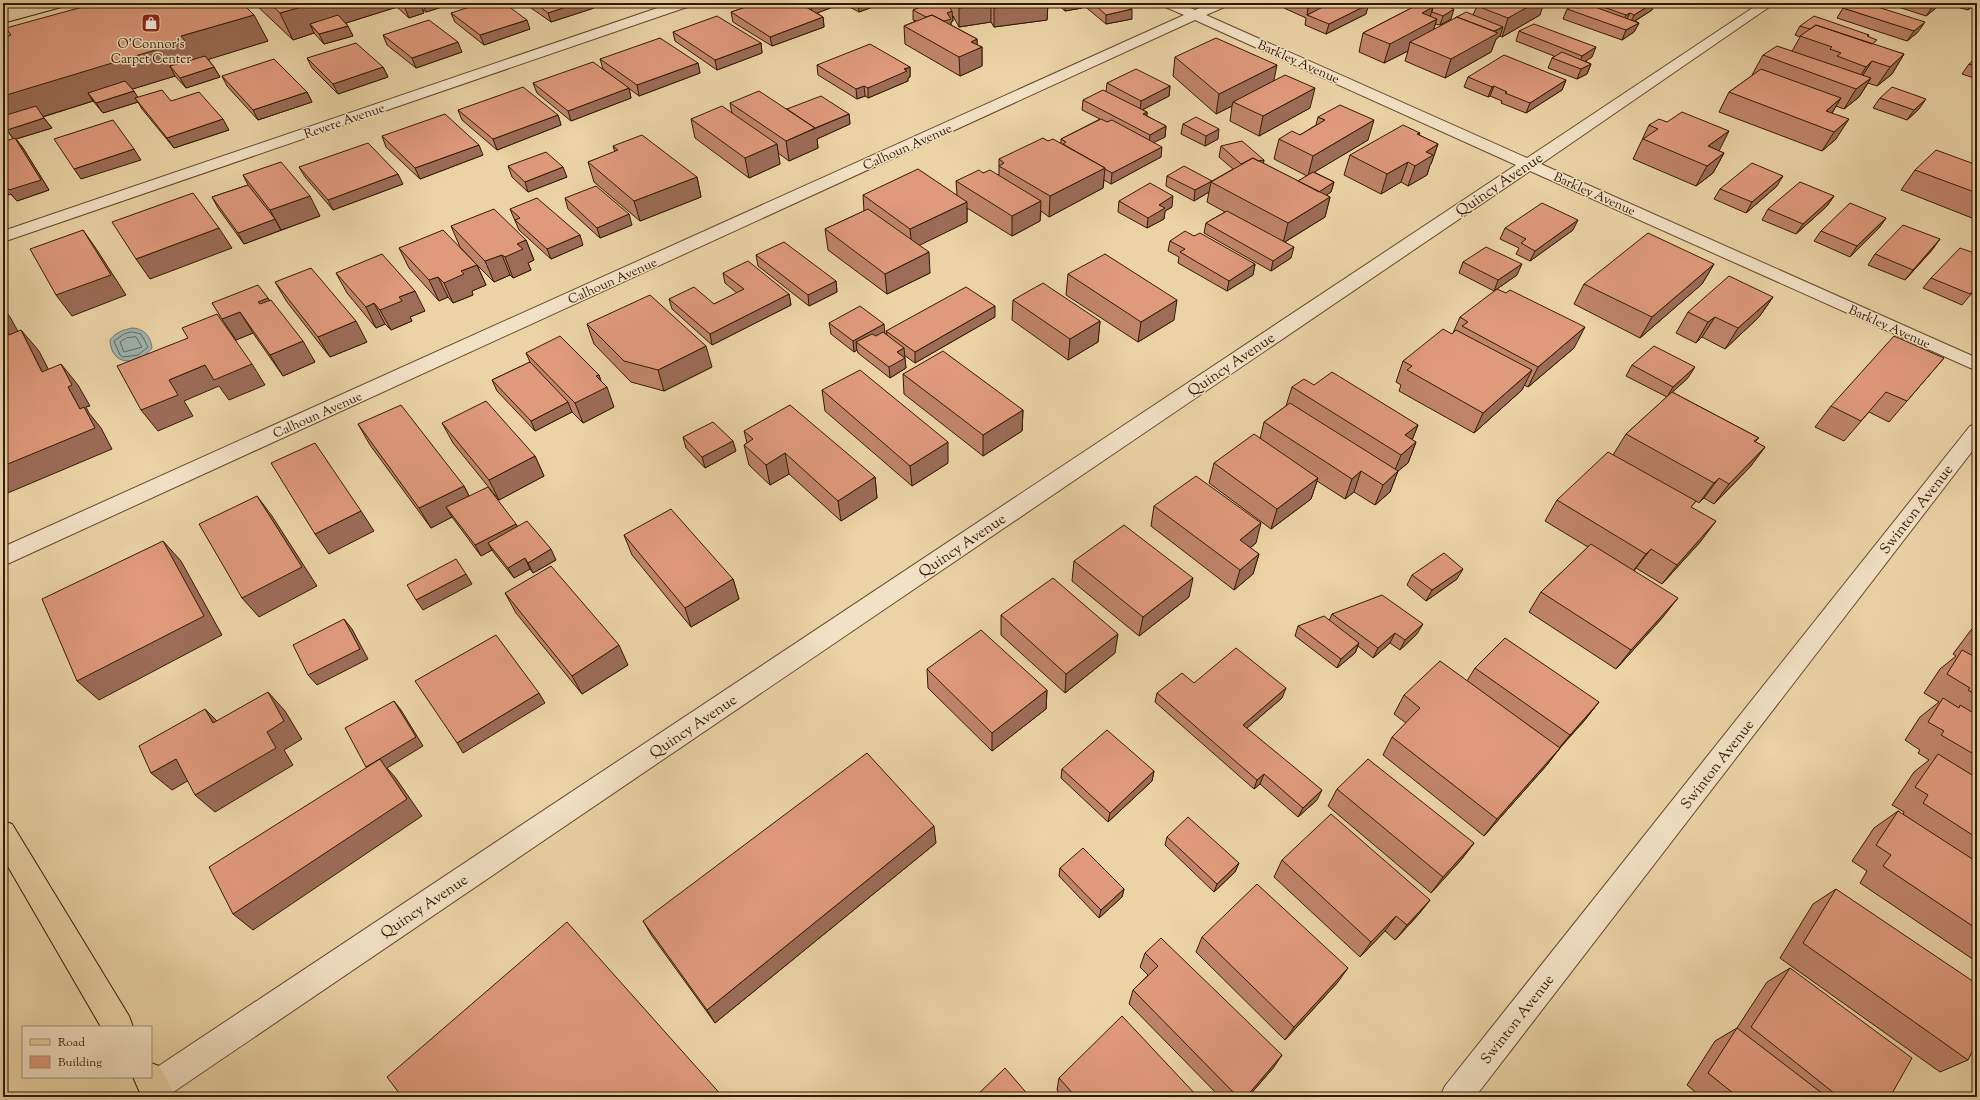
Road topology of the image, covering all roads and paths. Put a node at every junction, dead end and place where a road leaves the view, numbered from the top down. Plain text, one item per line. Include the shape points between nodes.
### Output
1 (94, 3) edge
2 (685, 3) edge
3 (1168, 3) edge
4 (1222, 3) edge
5 (1769, 3) edge
6 (71, 6) edge
7 (1195, 15) junction
8 (3, 28) edge
9 (1529, 164) junction
10 (3, 237) edge
11 (1977, 365) edge
12 (1977, 431) edge
13 (3, 557) edge
14 (3, 833) edge
15 (117, 1026) edge
16 (154, 1087) edge
17 (1456, 1097) edge

1 - 6 main road
2 - 10 street, Revere Avenue
3 - 7 street, Barkley Avenue
4 - 7 street, Calhoun Avenue
5 - 9 street, Quincy Avenue
6 - 8 main road
7 - 9 street, Barkley Avenue
7 - 13 street, Calhoun Avenue
9 - 11 street, Barkley Avenue
9 - 16 street, Quincy Avenue
12 - 17 street, Swinton Avenue
14 - 15 main road

